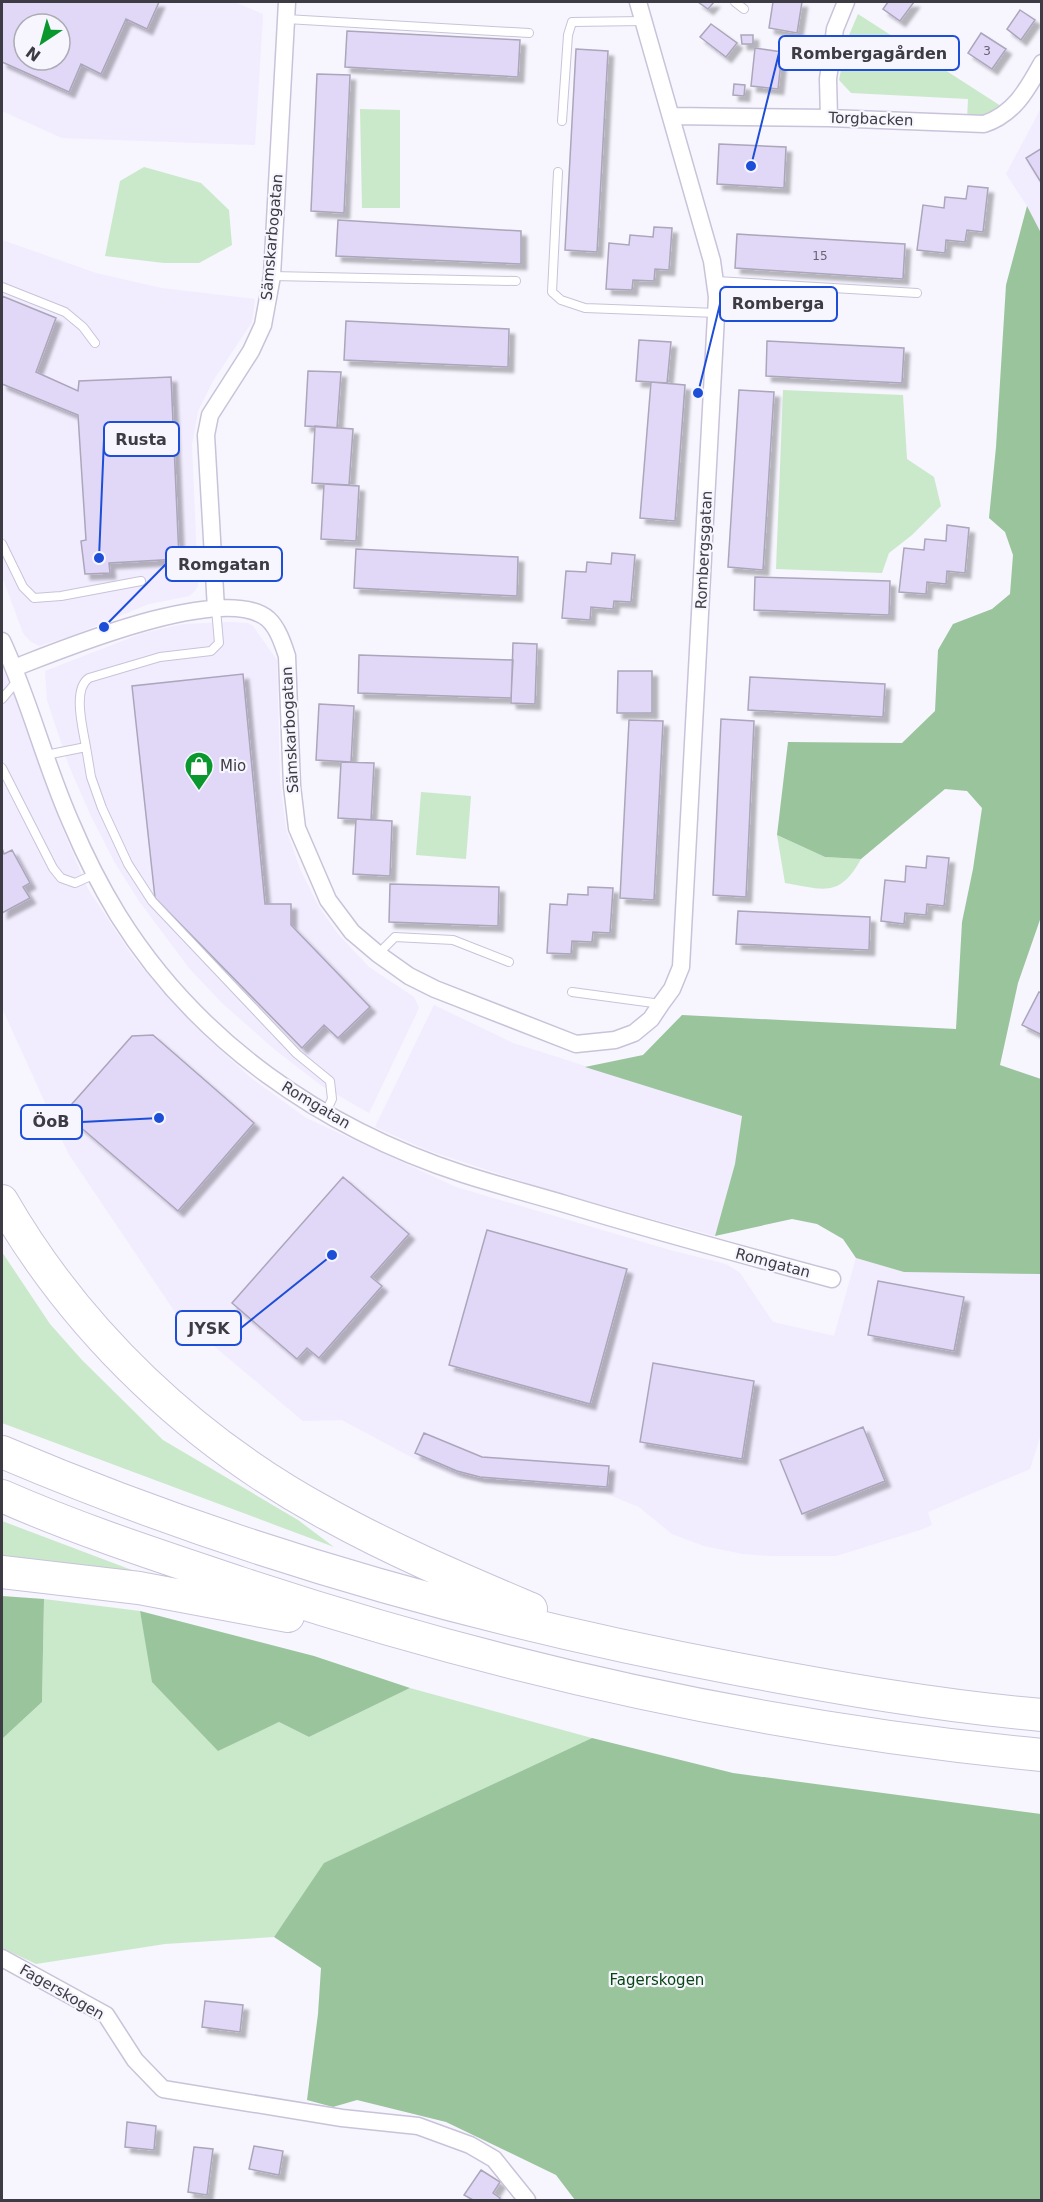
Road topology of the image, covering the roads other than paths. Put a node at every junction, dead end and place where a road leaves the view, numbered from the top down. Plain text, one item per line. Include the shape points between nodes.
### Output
1 (287, 2) edge
2 (638, 2) edge
3 (735, 2) edge
4 (846, 2) edge
5 (744, 9) dead end
6 (286, 19) junction
7 (643, 21) junction
8 (529, 33) dead end
9 (1041, 63) edge
10 (672, 116) junction
11 (828, 118) junction
12 (562, 121) dead end
13 (558, 172) dead end
14 (272, 276) junction
15 (516, 281) dead end
16 (716, 281) junction
17 (2, 287) edge
18 (917, 293) dead end
19 (717, 314) junction
20 (95, 343) dead end
21 (2, 544) edge
22 (141, 581) dead end
23 (216, 609) junction
24 (2, 641) edge
25 (16, 674) junction
26 (2, 699) edge
27 (86, 747) junction
28 (46, 755) junction
29 (2, 768) edge
30 (95, 874) junction
31 (378, 954) junction
32 (509, 962) dead end
33 (572, 992) dead end
34 (662, 1004) junction
35 (576, 1044) joint
36 (325, 1114) junction
37 (2, 1201) edge
38 (832, 1279) dead end
39 (2, 1452) edge
40 (2, 1496) edge
41 (2, 1572) edge
42 (456, 1648) junction
43 (626, 1648) junction
44 (1041, 1715) edge
45 (1041, 1755) edge
46 (2, 1958) edge
47 (527, 2200) edge

1 - 6 street, Sämskarbogatan
2 - 7 street, Rombergsgatan
3 - 5 lane
4 - 11 street via 835,29 828,79
6 - 8 lane
6 - 14 street, Sämskarbogatan
7 - 10 street, Rombergsgatan
7 - 12 lane via 572,22
9 - 11 street, Torgbacken via 1010,110 984,124
10 - 11 street, Torgbacken
10 - 16 street, Rombergsgatan
13 - 19 lane via 552,292 585,309
14 - 15 lane
14 - 23 street, Sämskarbogatan via 263,325 210,415 206,435
16 - 18 lane
16 - 19 street, Rombergsgatan
17 - 20 lane via 65,312
19 - 34 street, Rombergsgatan via 681,967
21 - 22 lane via 22,587 34,598
23 - 25 street via 150,619
23 - 27 lane via 219,643 212,651 160,657 84,681 79,694
23 - 31 street, Sämskarbogatan via 249,610 268,619 280,637 287,656 297,828 328,900 352,932
24 - 25 street, Romgatan
25 - 26 lane
25 - 28 street, Romgatan
27 - 28 lane
27 - 36 lane via 102,808 128,864 152,901 297,1054 330,1081 332,1100
28 - 30 street, Romgatan via 71,824
29 - 30 lane via 60,878 75,883
30 - 36 street, Romgatan via 168,986 257,1069
31 - 32 lane via 395,937 453,940
31 - 35 street, Sämskarbogatan via 435,989
33 - 34 lane
34 - 35 street, Rombergsgatan via 634,1033 615,1040
36 - 38 street, Romgatan via 461,1173
37 - 43 highway via 51,1278 97,1333 200,1431 328,1515 472,1584
39 - 43 highway via 168,1517 324,1569
40 - 42 highway via 156,1555
41 - 42 highway via 139,1588
42 - 45 highway via 771,1718
43 - 44 highway via 880,1695
46 - 47 street, Fagerskogen via 106,2015 135,2060 163,2089 418,2126 470,2145 494,2159

